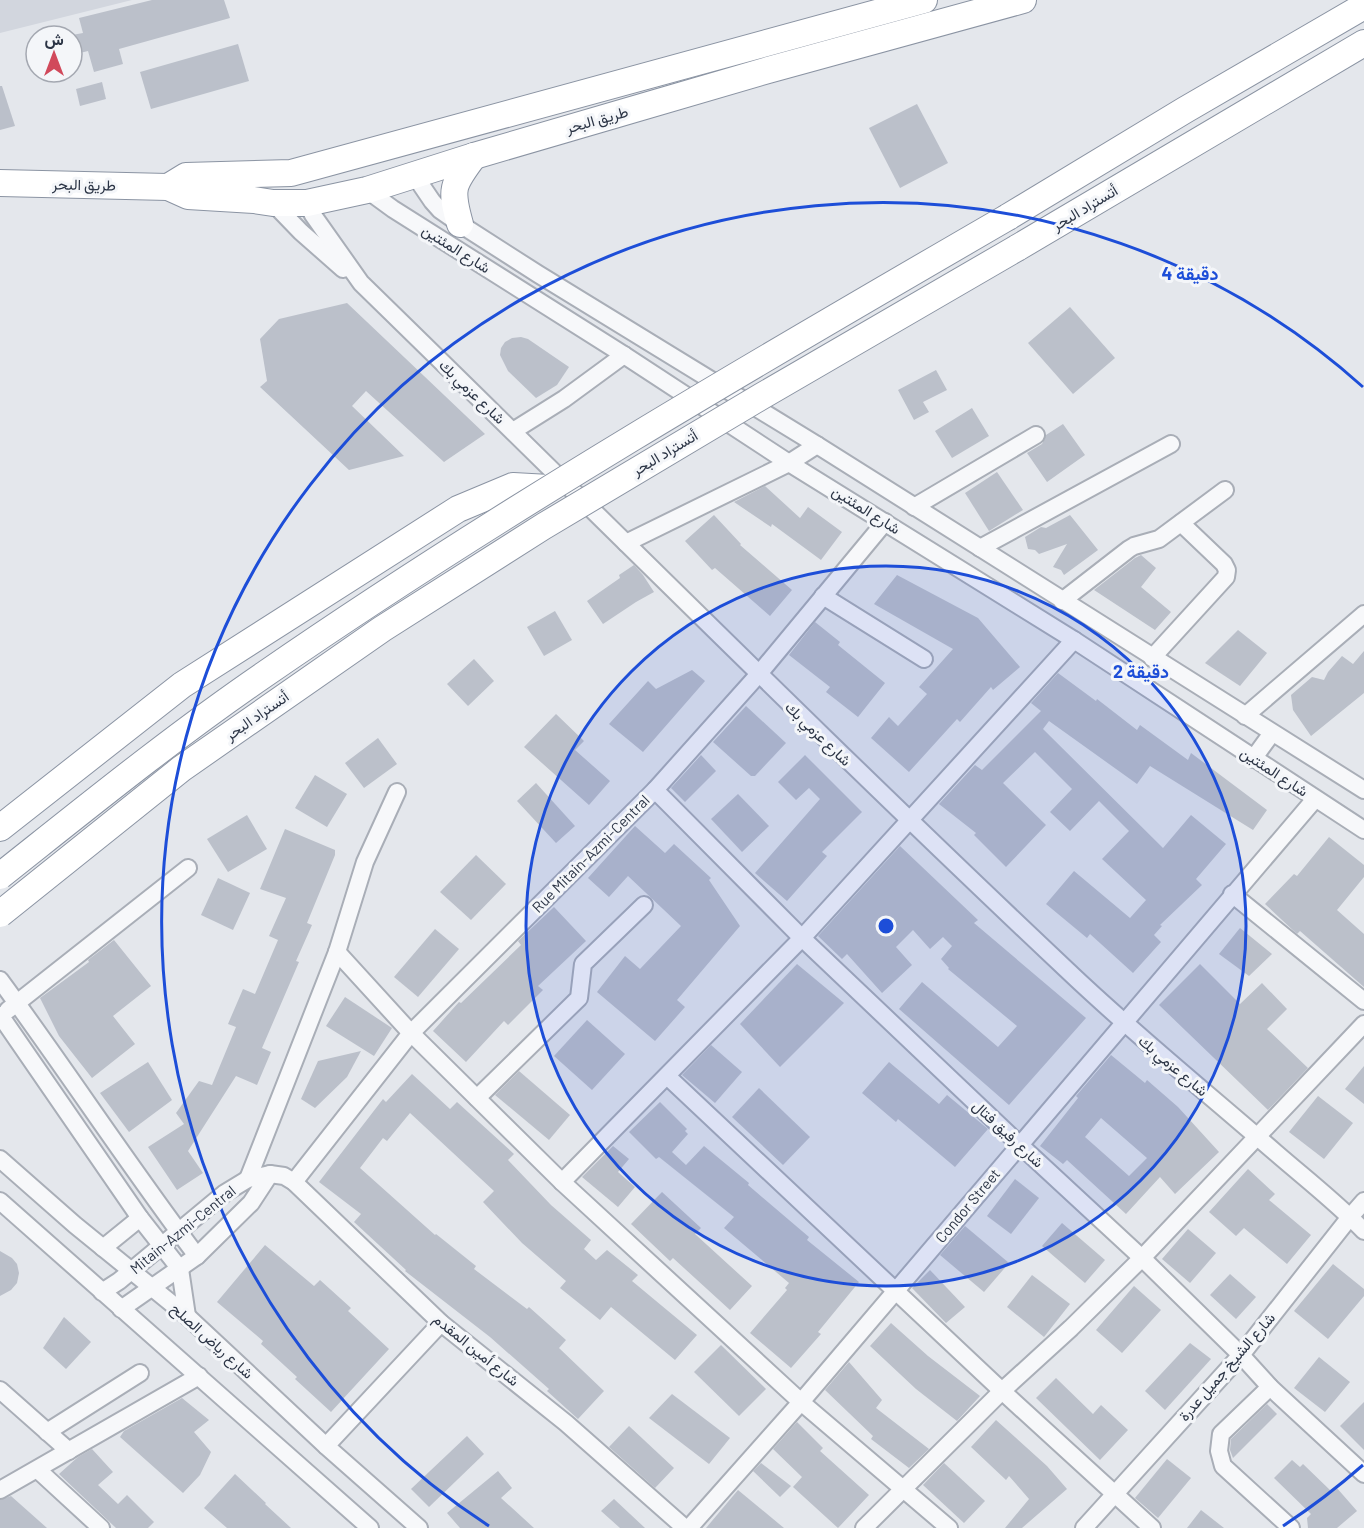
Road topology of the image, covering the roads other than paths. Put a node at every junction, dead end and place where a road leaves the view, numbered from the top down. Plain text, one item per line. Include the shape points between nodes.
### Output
1 (924, 0) edge
2 (1023, 0) edge
3 (1364, 6) edge
4 (1364, 43) edge
5 (761, 44) junction
6 (768, 70) junction
7 (399, 142) junction
8 (474, 156) junction
9 (291, 173) junction
10 (415, 176) junction
11 (0, 183) edge
12 (168, 187) junction
13 (367, 190) junction
14 (290, 203) junction
15 (460, 224) junction
16 (361, 283) junction
17 (624, 355) junction
18 (513, 431) junction
19 (1036, 435) dead end
20 (1171, 444) dead end
21 (817, 445) junction
22 (789, 463) junction
23 (549, 488) junction
24 (1225, 490) dead end
25 (914, 507) junction
26 (885, 522) junction
27 (1181, 523) junction
28 (626, 543) junction
29 (980, 548) junction
30 (823, 596) junction
31 (1062, 601) junction
32 (1364, 614) edge
33 (1074, 640) junction
34 (1152, 658) junction
35 (924, 659) dead end
36 (758, 675) junction
37 (1245, 716) junction
38 (1272, 733) junction
39 (1253, 759) junction
40 (655, 790) junction
41 (1364, 790) edge
42 (397, 792) dead end
43 (1314, 799) junction
44 (909, 822) junction
45 (0, 828) edge
46 (1364, 830) edge
47 (188, 868) dead end
48 (0, 876) edge
49 (1232, 894) junction
50 (644, 906) dead end
51 (0, 914) edge
52 (802, 938) junction
53 (337, 952) junction
54 (0, 980) edge
55 (1364, 1001) edge
56 (17, 1003) junction
57 (0, 1015) edge
58 (1123, 1023) junction
59 (1364, 1024) edge
60 (411, 1033) junction
61 (667, 1076) junction
62 (477, 1098) junction
63 (1257, 1136) junction
64 (1020, 1145) junction
65 (0, 1159) edge
66 (270, 1174) junction
67 (248, 1179) junction
68 (294, 1182) junction
69 (562, 1182) junction
70 (0, 1201) edge
71 (1364, 1201) edge
72 (1350, 1217) junction
73 (140, 1218) junction
74 (178, 1231) junction
75 (1364, 1232) edge
76 (163, 1245) junction
77 (103, 1248) junction
78 (197, 1256) junction
79 (1142, 1258) junction
80 (180, 1269) junction
81 (132, 1271) junction
82 (153, 1288) junction
83 (896, 1291) junction
84 (102, 1292) junction
85 (121, 1309) junction
86 (186, 1316) junction
87 (441, 1323) junction
88 (1241, 1355) junction
89 (140, 1373) dead end
90 (198, 1376) junction
91 (1270, 1387) junction
92 (0, 1390) edge
93 (1002, 1391) junction
94 (801, 1401) junction
95 (47, 1432) junction
96 (326, 1446) junction
97 (69, 1451) junction
98 (38, 1470) junction
99 (1364, 1474) edge
100 (904, 1488) junction
101 (0, 1490) edge
102 (1115, 1494) junction
103 (101, 1528) edge
104 (370, 1528) edge
105 (418, 1528) edge
106 (687, 1528) edge
107 (864, 1528) edge
108 (949, 1528) edge
109 (1084, 1528) edge
110 (1152, 1528) edge
111 (1291, 1528) edge

1 - 5 highway, طريق البحر
2 - 6 highway, طريق البحر
3 - 23 highway, أتستراد البحر, bridge
4 - 51 highway, أتستراد البحر, bridge via 553,520 382,629 181,769
5 - 6 highway
5 - 7 highway, طريق البحر
6 - 8 highway, طريق البحر
7 - 9 highway, طريق البحر
7 - 10 highway
8 - 10 highway, طريق البحر
8 - 15 highway via 454,187
9 - 12 highway, طريق البحر via 186,176
9 - 14 highway
10 - 13 highway, طريق البحر
10 - 15 street, شارع المئتين via 440,210
11 - 12 highway, طريق البحر
12 - 14 highway, طريق البحر via 188,196
13 - 14 highway, طريق البحر
13 - 17 street, شارع المئتين
14 - 16 street, شارع عزمي بك via 313,215
14 - 16 street via 302,232
15 - 21 street, شارع المئتين
16 - 18 street, شارع عزمي بك
17 - 18 street
17 - 22 street, شارع المئتين
18 - 28 street, شارع عزمي بك
19 - 25 street
20 - 29 street
21 - 22 street
21 - 25 street, شارع المئتين
22 - 26 street, شارع المئتين
22 - 28 street
23 - 45 highway via 513,486 458,509 182,685
23 - 48 highway, أتستراد البحر, bridge via 263,674 149,757
24 - 27 street
25 - 29 street, شارع المئتين
26 - 30 street, Rue Mitain-Azmi-Central
26 - 33 street, شارع المئتين
27 - 31 street via 1160,539 1129,549
27 - 34 street via 1224,564 1226,577
28 - 36 street, شارع عزمي بك
29 - 31 street, شارع المئتين
30 - 35 street
30 - 36 street, Rue Mitain-Azmi-Central
31 - 34 street, شارع المئتين
32 - 37 street
33 - 39 street, شارع المئتين
33 - 44 street
34 - 37 street, شارع المئتين
36 - 40 street, Rue Mitain-Azmi-Central
36 - 44 street, شارع عزمي بك
37 - 38 street, شارع المئتين
38 - 39 street
38 - 41 street, شارع المئتين
39 - 43 street, شارع المئتين
40 - 52 street, شارع رفيق فتال
40 - 60 street, Rue Mitain-Azmi-Central
42 - 53 street via 365,862
43 - 46 street, شارع المئتين
43 - 49 street, Condor Street
44 - 52 street
44 - 58 street, شارع عزمي بك
47 - 56 street
49 - 55 street
49 - 58 street, Condor Street
50 - 62 street via 583,964 579,998
52 - 61 street
52 - 64 street, شارع رفيق فتال
53 - 60 street
53 - 67 street
54 - 56 street
56 - 57 street
56 - 74 street
57 - 73 street
58 - 63 street, شارع عزمي بك
58 - 64 street, Condor Street
59 - 63 street
60 - 62 street
60 - 68 street, Rue Mitain-Azmi-Central
61 - 69 street
61 - 83 street
62 - 69 street
63 - 72 street, شارع عزمي بك
63 - 79 street
64 - 79 street, شارع رفيق فتال
64 - 83 street, Condor Street
65 - 77 street, شارع رياض الصلح
66 - 67 street, Mitain-Azmi-Central
66 - 68 street, شارع أمين المقدم
66 - 78 street, Mitain-Azmi-Central via 251,1203
67 - 74 street, Mitain-Azmi-Central
68 - 87 street, شارع أمين المقدم
69 - 94 street
70 - 84 street
71 - 72 street, شارع الشيخ جميل عدرة
72 - 75 street, شارع عزمي بك
72 - 88 street, شارع الشيخ جميل عدرة
73 - 76 street
73 - 77 street
74 - 76 street, Mitain-Azmi-Central
74 - 78 street
76 - 80 street
76 - 81 street, Mitain-Azmi-Central
77 - 81 street, شارع رياض الصلح
78 - 80 street, Mitain-Azmi-Central
79 - 88 street, شارع رفيق فتال
79 - 93 street
80 - 82 street, Mitain-Azmi-Central
80 - 86 street
81 - 82 street, شارع رياض الصلح
81 - 84 street, Mitain-Azmi-Central
82 - 85 street, Mitain-Azmi-Central
82 - 86 street, شارع رياض الصلح
83 - 93 street
83 - 94 street, Condor Street
84 - 85 street
85 - 90 street
86 - 96 street, شارع رياض الصلح
87 - 96 street
87 - 106 street, شارع أمين المقدم via 566,1423
88 - 91 street, شارع رفيق فتال
88 - 102 street, شارع الشيخ جميل عدرة
89 - 95 street
90 - 97 street
90 - 104 street
91 - 99 street, شارع رفيق فتال
91 - 111 street via 1221,1434 1219,1451 1223,1466
92 - 95 street
93 - 100 street
93 - 102 street
94 - 100 street
94 - 106 street, Condor Street
95 - 97 street
96 - 105 street, شارع رياض الصلح
97 - 98 street
98 - 101 street
98 - 103 street
100 - 107 street
100 - 108 street
102 - 109 street, شارع الشيخ جميل عدرة
102 - 110 street

